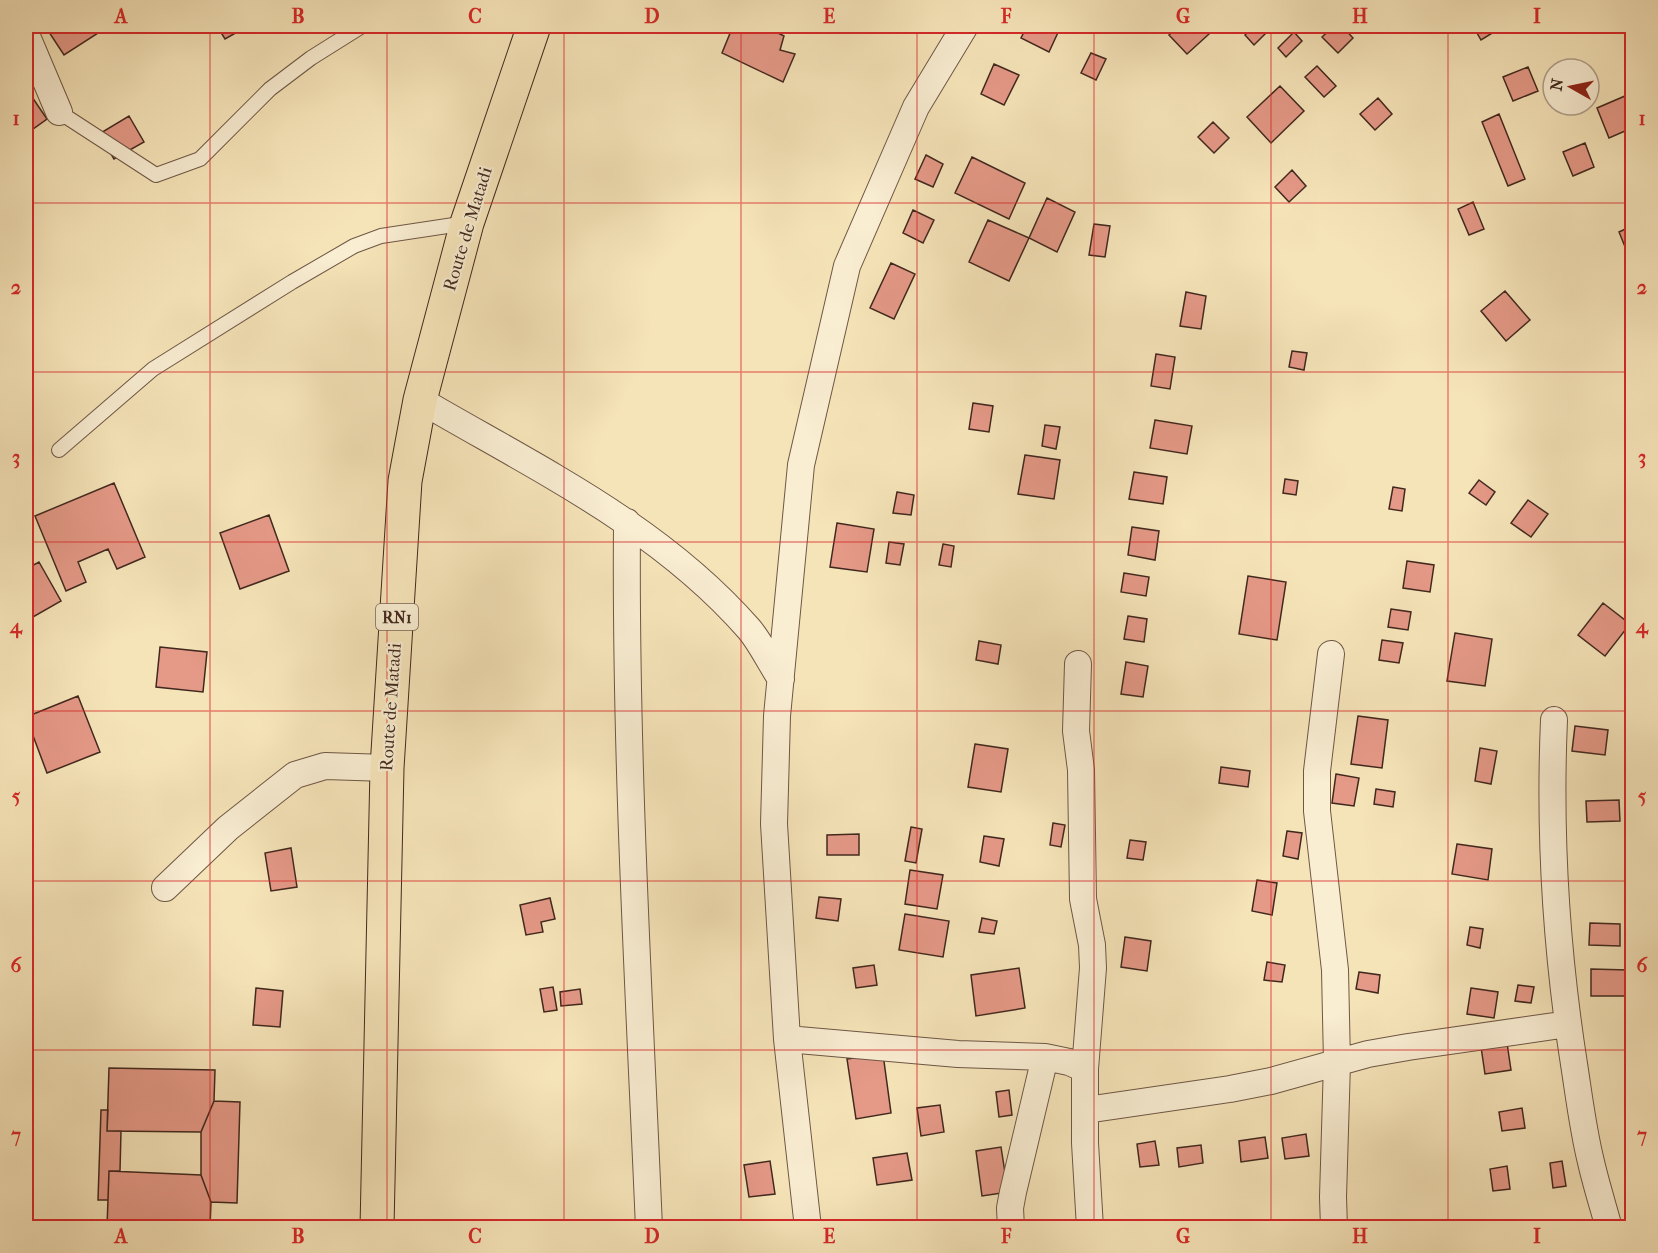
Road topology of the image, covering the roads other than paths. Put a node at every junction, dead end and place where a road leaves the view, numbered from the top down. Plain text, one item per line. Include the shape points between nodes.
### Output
1 (362, 26) edge
2 (534, 26) edge
3 (965, 26) edge
4 (26, 34) edge
5 (59, 112) joint
6 (467, 223) junction
7 (420, 399) junction
8 (59, 450) dead end
9 (627, 522) junction
10 (1331, 654) dead end
11 (1078, 663) dead end
12 (780, 679) junction
13 (1554, 720) dead end
14 (387, 768) junction
15 (165, 888) dead end
16 (1568, 1024) junction
17 (787, 1040) junction
18 (1045, 1056) junction
19 (1337, 1063) junction
20 (1085, 1070) junction
21 (1086, 1110) junction
22 (377, 1227) edge
23 (649, 1227) edge
24 (808, 1227) edge
25 (1011, 1227) edge
26 (1090, 1227) edge
27 (1334, 1227) edge
28 (1609, 1227) edge

1 - 5 lane via 270,89 200,159 156,175
2 - 6 highway, Route de Matadi / RN1
3 - 12 street via 916,108 847,266 801,465
4 - 5 street
6 - 7 highway, Route de Matadi / RN1
6 - 8 lane via 381,236 354,246 153,369
7 - 9 street via 549,472
7 - 14 highway, Route de Matadi / RN1 via 405,481
9 - 12 street via 716,596 750,631
9 - 23 street via 626,642
10 - 19 street via 1317,771 1317,811 1335,970
11 - 20 street via 1076,731 1081,770 1083,899 1093,968
12 - 17 street via 774,824
13 - 16 street via 1556,922
14 - 15 street via 325,766 296,775 228,828
14 - 22 highway, Route de Matadi / RN1
16 - 19 street via 1408,1047
16 - 28 street via 1591,1162
17 - 18 street via 958,1054
17 - 24 street
18 - 20 street
18 - 25 street via 1012,1191
19 - 21 street via 1230,1089
19 - 27 street
20 - 21 street
21 - 26 street

